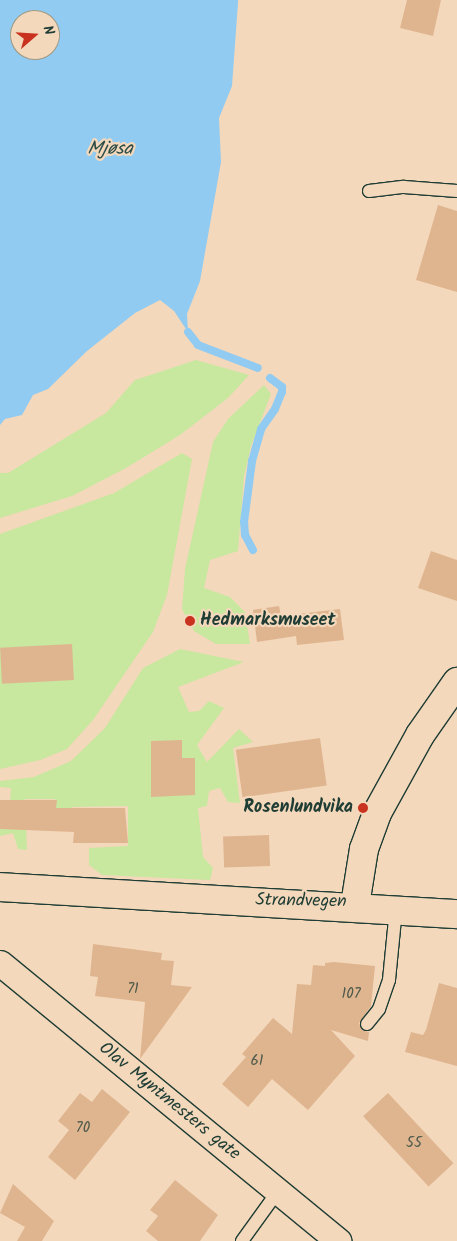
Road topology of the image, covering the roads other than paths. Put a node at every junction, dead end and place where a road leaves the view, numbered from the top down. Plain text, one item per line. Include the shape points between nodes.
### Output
1 (370, 191) dead end
2 (457, 191) edge
3 (457, 682) edge
4 (0, 887) edge
5 (355, 905) junction
6 (396, 909) junction
7 (457, 914) edge
8 (0, 963) edge
9 (367, 1024) dead end
10 (278, 1191) junction
11 (242, 1241) edge
12 (339, 1241) edge

1 - 2 lane via 404,187
3 - 5 main road, Strandvegen via 391,783 377,813 364,849
4 - 5 main road, Strandvegen
5 - 6 main road
6 - 7 main road
6 - 9 lane via 389,980 379,1009
8 - 10 street, Olav Myntmesters gate
10 - 11 lane
10 - 12 street, Olav Myntmesters gate

